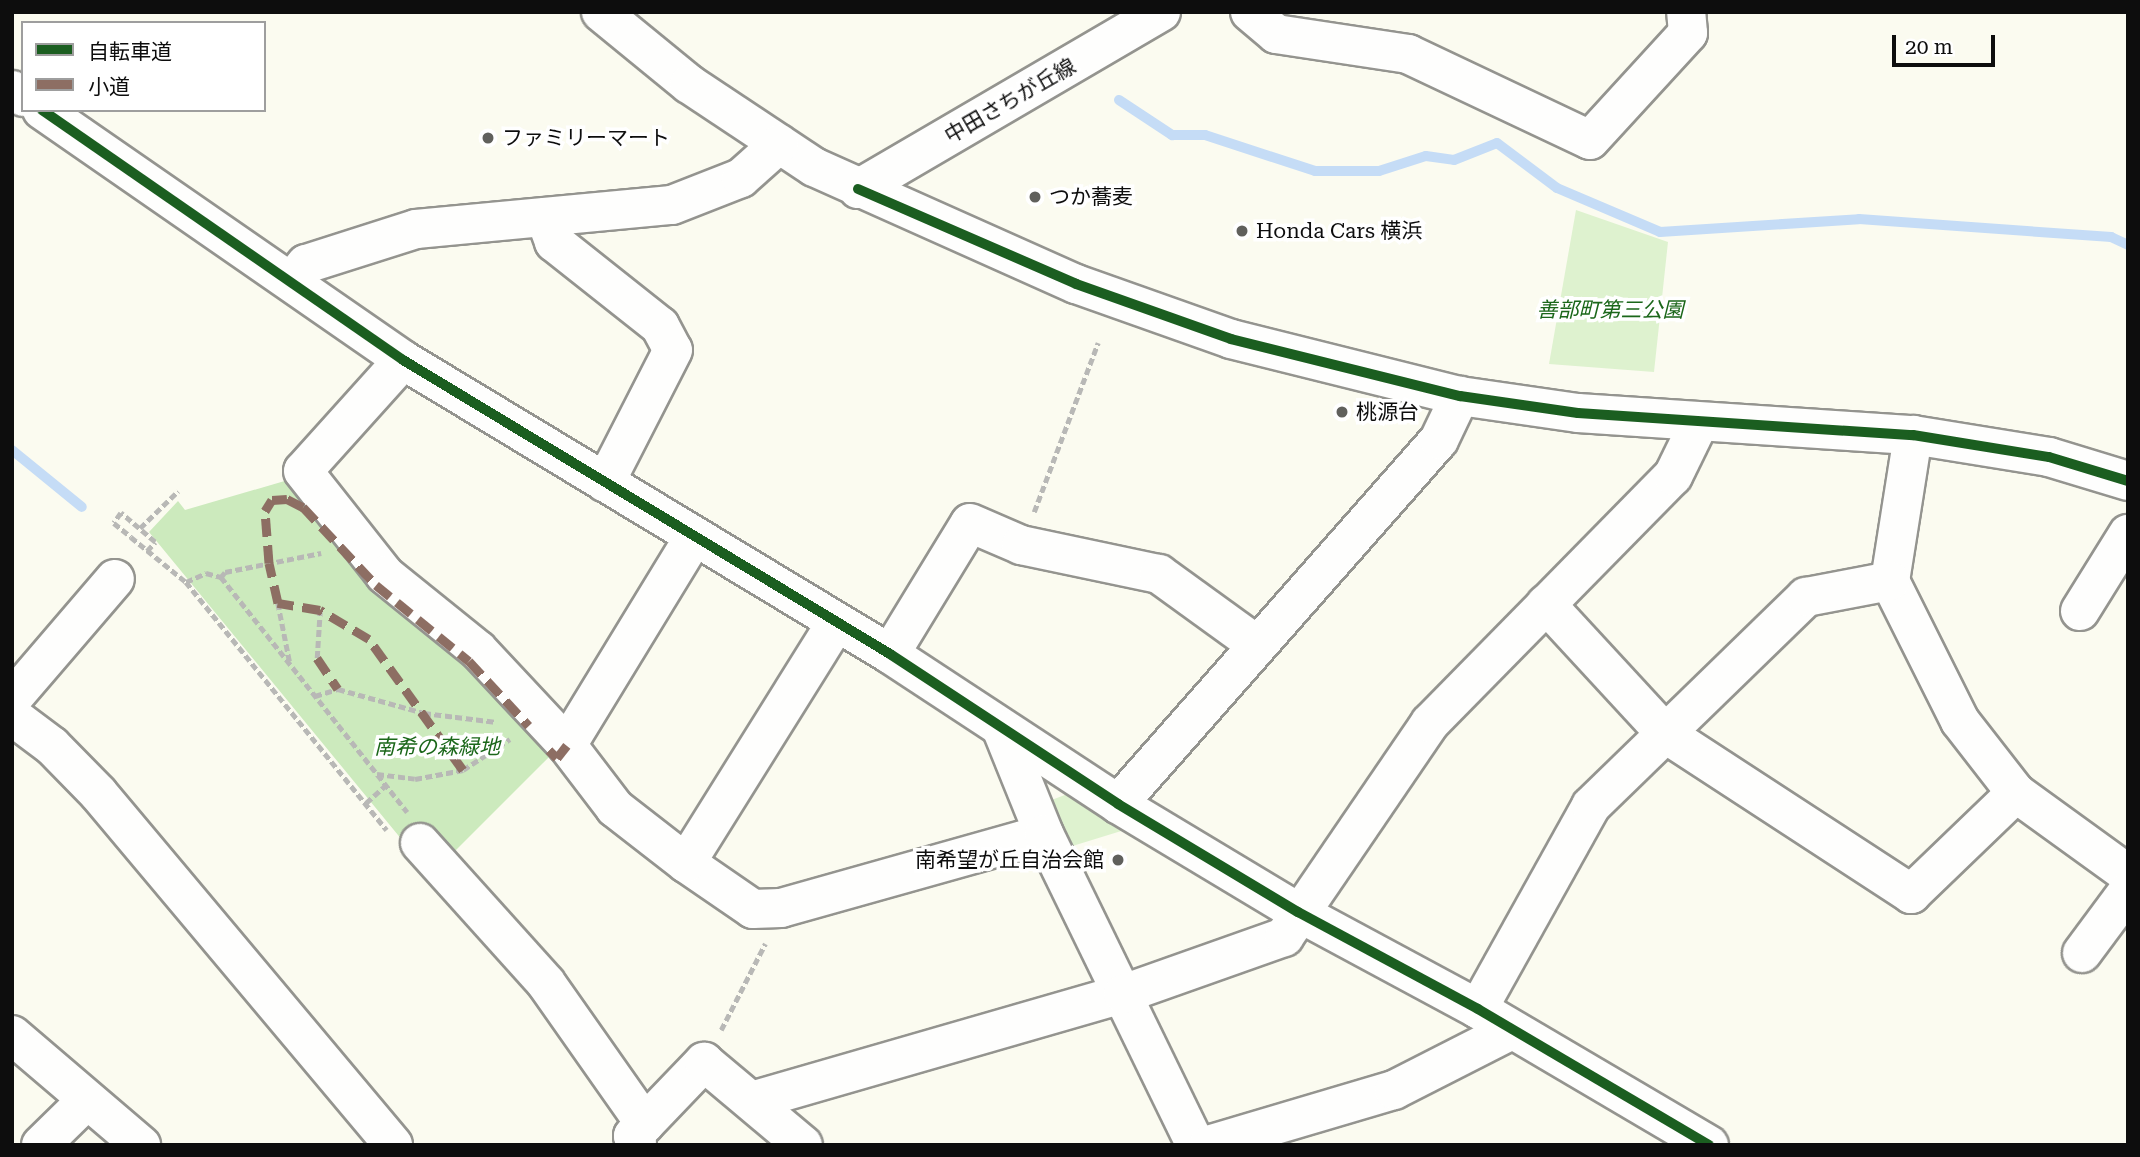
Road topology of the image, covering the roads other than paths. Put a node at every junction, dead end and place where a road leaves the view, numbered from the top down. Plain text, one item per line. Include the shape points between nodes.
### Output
1 (601, 12) edge
2 (1161, 12) edge
3 (1686, 12) edge
4 (1275, 19) edge
5 (45, 112) edge
6 (779, 144) junction
7 (858, 189) junction
8 (545, 218) junction
9 (292, 281) junction
10 (403, 360) junction
11 (1460, 396) junction
12 (1699, 423) junction
13 (1913, 435) junction
14 (2128, 481) edge
15 (605, 483) junction
16 (2128, 534) edge
17 (694, 537) junction
18 (115, 579) dead end
19 (1890, 582) junction
20 (1546, 604) junction
21 (2080, 611) dead end
22 (836, 623) junction
23 (1257, 645) junction
24 (890, 654) junction
25 (12, 699) edge
26 (12, 716) edge
27 (1002, 730) junction
28 (1666, 734) junction
29 (567, 745) junction
30 (2016, 793) junction
31 (1118, 804) junction
32 (1044, 834) junction
33 (405, 839) road end
34 (686, 863) junction
35 (2128, 874) edge
36 (2128, 891) edge
37 (1298, 912) junction
38 (2082, 953) dead end
39 (1123, 994) junction
40 (1478, 1009) junction
41 (1510, 1031) junction
42 (12, 1035) edge
43 (88, 1100) junction
44 (755, 1100) junction
45 (642, 1134) edge
46 (1695, 1142) edge
47 (41, 1145) edge
48 (141, 1145) edge
49 (393, 1145) edge
50 (803, 1145) edge
51 (1196, 1145) edge
52 (1208, 1145) edge

1 - 6 street via 689,84
2 - 7 street, 中田さちが丘線
3 - 4 street via 1688,33 1590,141 1408,54
5 - 9 street
6 - 7 street
6 - 8 street via 741,178 672,205
7 - 11 street via 1076,284 1231,339
8 - 9 street via 416,229 306,264
8 - 15 street via 554,242 660,326 673,350
9 - 10 street
10 - 15 street
10 - 29 street via 303,471 386,575 478,650
11 - 12 street
11 - 23 street via 1439,440
12 - 13 street
12 - 20 street via 1673,476
13 - 14 street via 2049,457
13 - 19 street
15 - 17 street
16 - 21 street
17 - 22 street
17 - 29 street
18 - 25 street
19 - 28 street via 1806,597
19 - 30 street via 1960,721
20 - 28 street
20 - 37 street via 1430,723
22 - 24 street
22 - 34 street
23 - 24 street via 1159,574 1021,545 971,523
23 - 31 street
24 - 27 street
26 - 49 street via 52,746 98,793
27 - 31 street
27 - 32 street
28 - 30 street via 1911,894
28 - 40 street via 1591,806
29 - 34 street via 615,808
30 - 35 street
31 - 37 street
32 - 34 street via 781,908 753,909
32 - 39 street
33 - 45 street via 545,983
36 - 38 street
37 - 39 street via 1284,937
37 - 40 street
39 - 44 street
39 - 51 street
40 - 41 street
41 - 46 street
41 - 52 street via 1394,1090
42 - 43 street
43 - 47 street
43 - 48 street
44 - 45 street via 704,1062
44 - 50 street

